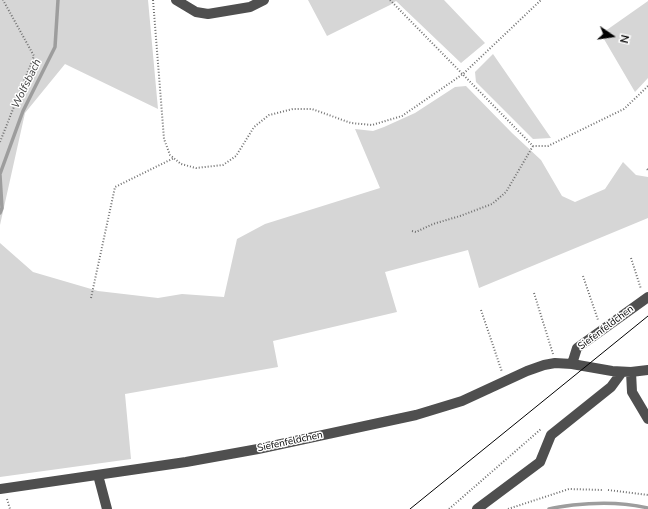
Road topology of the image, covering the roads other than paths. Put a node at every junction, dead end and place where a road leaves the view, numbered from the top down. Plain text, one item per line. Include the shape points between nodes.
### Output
1 (176, 0) edge
2 (264, 0) edge
3 (646, 298) edge
4 (572, 364) junction
5 (648, 370) edge
6 (626, 372) junction
7 (648, 420) edge
8 (98, 475) junction
9 (0, 489) edge
10 (107, 509) edge
11 (477, 509) edge

1 - 2 street via 196,12 208,14 250,7
3 - 4 street, Siefenfeldchen via 577,348
4 - 6 street, Siefenfeldchen
4 - 8 street, Siefenfeldchen via 544,365 462,401 416,415 258,449
5 - 6 street, Siefenfeldchen
6 - 7 street via 632,392
6 - 11 street via 551,435 540,462
8 - 9 street, Siefenfeldchen
8 - 10 street

